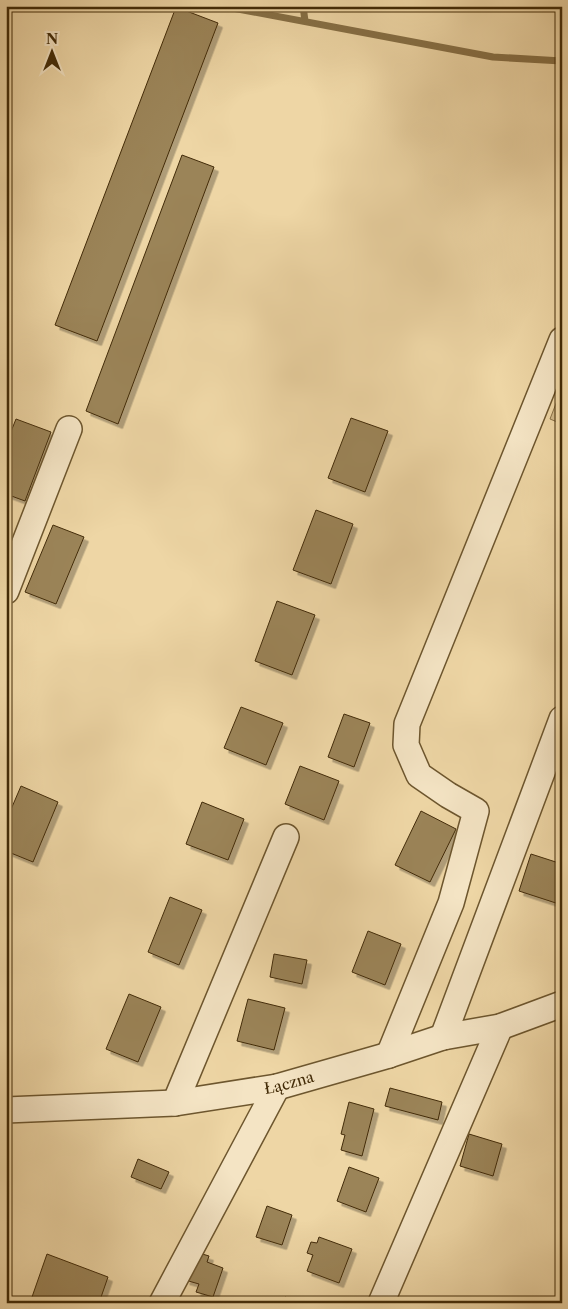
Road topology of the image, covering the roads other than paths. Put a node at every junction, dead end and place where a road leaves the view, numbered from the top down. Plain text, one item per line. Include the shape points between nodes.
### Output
1 (562, 340) edge
2 (69, 429) dead end
3 (6, 591) edge
4 (562, 719) edge
5 (286, 837) dead end
6 (562, 1004) edge
7 (500, 1026) junction
8 (443, 1037) junction
9 (389, 1055) junction
10 (277, 1087) junction
11 (175, 1103) junction
12 (6, 1110) edge
13 (162, 1303) edge
14 (381, 1303) edge

1 - 9 street via 407,724 406,745 418,775 476,811 451,903
2 - 3 street
4 - 8 street
5 - 11 street
6 - 7 street, Łączna
7 - 8 street, Łączna
7 - 14 street
8 - 9 street, Łączna
9 - 10 street, Łączna
10 - 11 street, Łączna
10 - 13 street
11 - 12 street, Łączna

